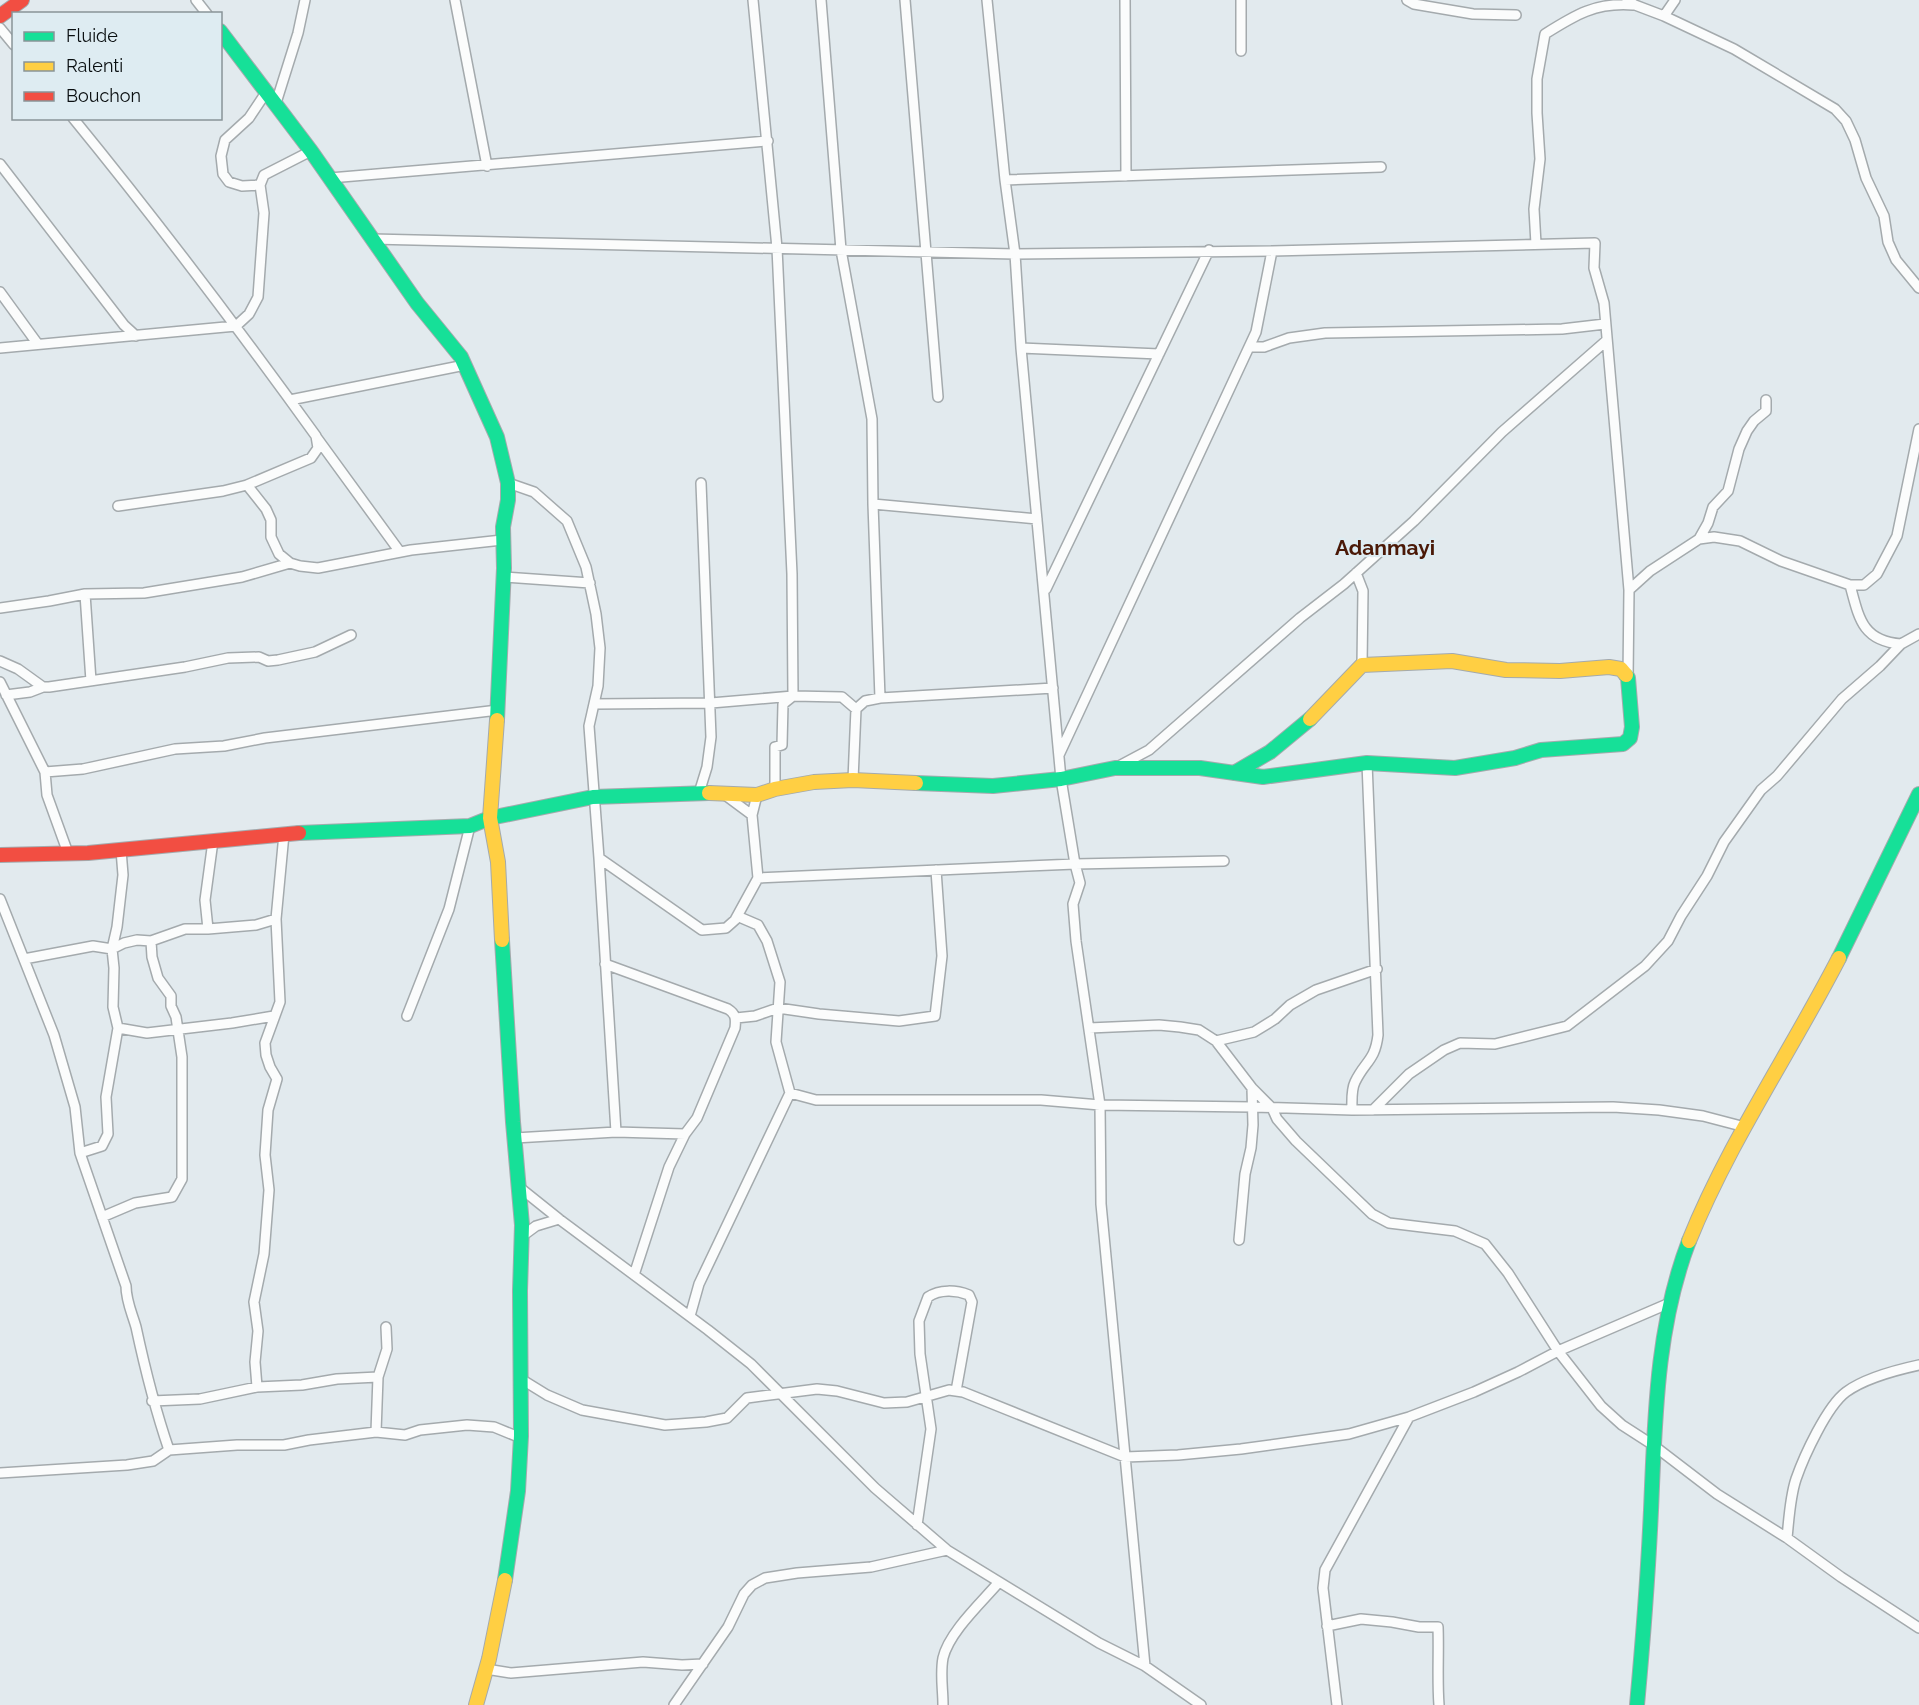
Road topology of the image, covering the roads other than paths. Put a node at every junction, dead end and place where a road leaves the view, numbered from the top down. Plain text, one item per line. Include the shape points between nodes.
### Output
1 (22, 0) edge
2 (196, 0) edge
3 (305, 0) edge
4 (455, 0) edge
5 (753, 0) edge
6 (821, 0) edge
7 (905, 0) edge
8 (987, 0) edge
9 (1125, 0) edge
10 (1241, 0) edge
11 (1407, 0) edge
12 (1675, 0) edge
13 (1631, 3) edge
14 (205, 12) edge
15 (1516, 15) dead end
16 (0, 16) edge
17 (1664, 16) junction
18 (0, 28) edge
19 (222, 34) edge
20 (12, 43) edge
21 (1241, 51) dead end
22 (267, 92) junction
23 (276, 103) junction
24 (76, 120) edge
25 (768, 141) junction
26 (311, 151) junction
27 (0, 164) edge
28 (488, 166) junction
29 (1381, 167) dead end
30 (1126, 176) junction
31 (330, 178) junction
32 (1005, 180) junction
33 (260, 185) junction
34 (372, 239) junction
35 (1536, 244) junction
36 (777, 248) junction
37 (841, 250) junction
38 (1209, 250) junction
39 (1272, 251) junction
40 (926, 252) junction
41 (1015, 254) junction
42 (1919, 288) edge
43 (0, 292) edge
44 (1605, 324) junction
45 (236, 326) junction
46 (136, 336) junction
47 (1606, 340) junction
48 (37, 344) junction
49 (1249, 347) junction
50 (0, 348) edge
51 (1021, 348) junction
52 (1159, 354) junction
53 (465, 366) junction
54 (938, 397) dead end
55 (290, 400) junction
56 (1766, 400) dead end
57 (1919, 429) edge
58 (316, 436) junction
59 (508, 483) junction
60 (701, 483) dead end
61 (247, 485) junction
62 (873, 504) junction
63 (118, 506) dead end
64 (1037, 519) junction
65 (1699, 539) junction
66 (502, 540) junction
67 (400, 552) junction
68 (290, 563) junction
69 (1356, 573) junction
70 (503, 577) junction
71 (590, 583) junction
72 (1850, 585) junction
73 (1045, 590) junction
74 (1629, 590) junction
75 (85, 594) junction
76 (0, 608) edge
77 (1919, 634) edge
78 (351, 635) dead end
79 (1901, 644) junction
80 (0, 661) edge
81 (1362, 665) junction
82 (1628, 678) junction
83 (92, 681) junction
84 (0, 682) edge
85 (43, 687) junction
86 (1053, 688) junction
87 (6, 695) junction
88 (793, 696) junction
89 (880, 698) junction
90 (711, 703) junction
91 (594, 704) junction
92 (856, 709) junction
93 (498, 710) junction
94 (1059, 756) junction
95 (1367, 763) junction
96 (1114, 768) junction
97 (45, 772) junction
98 (1234, 773) junction
99 (1061, 779) junction
100 (854, 780) junction
101 (776, 789) junction
102 (699, 793) junction
103 (1919, 794) edge
104 (725, 795) junction
105 (757, 795) junction
106 (593, 797) junction
107 (752, 815) junction
108 (490, 818) junction
109 (470, 826) junction
110 (284, 834) junction
111 (213, 841) junction
112 (121, 850) junction
113 (68, 853) junction
114 (0, 855) edge
115 (599, 858) junction
116 (1224, 861) dead end
117 (1075, 864) junction
118 (936, 870) junction
119 (758, 878) junction
120 (0, 899) edge
121 (737, 916) junction
122 (276, 919) junction
123 (208, 929) junction
124 (151, 941) junction
125 (112, 949) junction
126 (24, 958) junction
127 (605, 964) junction
128 (1377, 969) junction
129 (778, 1008) junction
130 (274, 1016) junction
131 (407, 1016) dead end
132 (736, 1018) junction
133 (118, 1028) junction
134 (1089, 1028) junction
135 (178, 1029) junction
136 (1216, 1041) junction
137 (1252, 1088) junction
138 (790, 1093) junction
139 (1100, 1105) junction
140 (1252, 1107) junction
141 (1272, 1108) junction
142 (1352, 1110) junction
143 (1373, 1110) junction
144 (1745, 1127) junction
145 (616, 1132) junction
146 (685, 1134) junction
147 (515, 1138) junction
148 (80, 1153) junction
149 (519, 1187) junction
150 (102, 1217) junction
151 (559, 1219) junction
152 (521, 1237) junction
153 (1239, 1240) dead end
154 (634, 1275) junction
155 (1671, 1302) junction
156 (690, 1316) junction
157 (386, 1327) dead end
158 (1558, 1351) junction
159 (1919, 1365) edge
160 (378, 1377) junction
161 (521, 1379) junction
162 (257, 1387) junction
163 (956, 1391) junction
164 (780, 1394) junction
165 (925, 1397) junction
166 (153, 1401) junction
167 (1409, 1417) junction
168 (376, 1432) junction
169 (521, 1438) junction
170 (1653, 1445) junction
171 (169, 1450) junction
172 (1125, 1457) junction
173 (0, 1473) edge
174 (917, 1525) junction
175 (1787, 1538) junction
176 (947, 1550) junction
177 (999, 1582) junction
178 (1327, 1626) junction
179 (1919, 1628) edge
180 (703, 1664) junction
181 (682, 1665) junction
182 (1144, 1666) junction
183 (486, 1670) junction
184 (690, 1683) junction
185 (476, 1705) edge
186 (674, 1705) edge
187 (943, 1705) edge
188 (1201, 1705) edge
189 (1337, 1705) edge
190 (1439, 1705) edge
191 (1637, 1705) edge

1 - 16 main road
2 - 14 street
3 - 23 street
4 - 28 street
5 - 25 street
6 - 37 street
7 - 40 street
8 - 32 street
9 - 30 street
10 - 21 street
11 - 15 street via 1473,14
12 - 17 street
13 - 17 street
13 - 35 street via 1612,3 1575,16 1545,34 1537,79 1540,159 1534,209
17 - 42 street via 1734,49 1836,109 1855,140 1866,178 1884,216 1896,261
18 - 20 street
19 - 22 main road
22 - 23 main road
22 - 33 street via 249,118 225,140 221,156 223,174 229,182
23 - 26 main road
24 - 45 street
25 - 28 street
25 - 36 street
26 - 31 main road
26 - 33 street via 264,175
27 - 46 street
28 - 31 street
29 - 30 street
30 - 32 street
31 - 34 main road
32 - 41 street
33 - 45 street via 264,213 258,297 249,314
34 - 36 street
34 - 53 main road
35 - 39 street
35 - 44 street via 1595,243 1594,268 1604,303
36 - 37 street
36 - 88 street via 792,574
37 - 40 street
37 - 62 street via 872,419
38 - 39 street
38 - 41 street
38 - 52 street
39 - 49 street via 1256,332
40 - 41 street
40 - 54 street
41 - 51 street
43 - 48 street
44 - 47 street
44 - 49 street via 1562,329 1325,333
45 - 46 street
45 - 55 street
46 - 48 street
47 - 69 street via 1502,432
47 - 74 street
48 - 50 street
49 - 94 street
51 - 52 street
51 - 64 street
52 - 73 street
53 - 55 street
53 - 59 main road via 497,437
55 - 58 street
56 - 65 street via 1766,411 1754,421 1739,449 1728,491 1713,507
57 - 72 street via 1897,536 1877,574 1864,585
58 - 61 street via 318,448 311,458
58 - 67 street
59 - 66 main road
59 - 71 street via 534,492 567,521
60 - 90 street
61 - 63 street
61 - 68 street via 266,509 279,554
62 - 64 street
62 - 89 street
64 - 73 street
65 - 72 street via 1740,541 1781,561
65 - 74 street
66 - 67 street
66 - 70 main road
67 - 68 street via 318,568
68 - 75 street via 242,577 144,593
69 - 81 street via 1363,591
69 - 96 street via 1149,750
70 - 71 street
70 - 93 main road
71 - 91 street via 600,648
72 - 79 street via 1865,628 1884,642
73 - 86 street
74 - 82 street
75 - 76 street
75 - 83 street
77 - 79 street
78 - 83 street via 315,652 278,660 228,658
79 - 143 street via 1842,699 1761,790 1668,941 1645,966 1567,1026 1495,1044 1460,1043 1444,1050 1409,1074
80 - 85 street
81 - 82 main road via 1452,661 1506,670 1609,667 1621,669
81 - 98 main road via 1308,722 1252,765
82 - 95 main road via 1632,727 1630,738 1623,744 1541,750 1455,768
83 - 85 street
84 - 87 street
85 - 87 street
86 - 89 street
86 - 94 street
87 - 97 street
88 - 90 street
88 - 92 street via 842,697
88 - 101 street via 783,704 782,745 775,747
89 - 92 street via 865,701
90 - 91 street
90 - 102 street via 707,767
91 - 106 street via 589,726
92 - 100 street
93 - 97 street via 175,749 83,769
93 - 108 main road
94 - 99 street
95 - 98 main road via 1263,777
95 - 128 street
96 - 98 main road via 1200,768
96 - 99 main road
97 - 113 street via 47,795
99 - 100 main road via 993,786
99 - 117 street
100 - 101 main road
101 - 105 main road
102 - 104 main road
102 - 106 main road
103 - 144 main road via 1804,1023
104 - 105 main road
104 - 107 street
105 - 107 street
106 - 108 main road
106 - 115 street
107 - 119 street
108 - 109 main road
108 - 147 main road via 498,862
109 - 110 main road
109 - 131 street via 449,909
110 - 111 main road
110 - 122 street
111 - 112 main road
111 - 123 street via 206,900
112 - 113 main road
112 - 125 street via 123,875
113 - 114 main road
115 - 121 street via 702,930 726,928
115 - 127 street
116 - 117 street
117 - 118 street
117 - 134 street via 1080,883 1073,904
118 - 119 street
118 - 129 street via 942,956 934,1016 899,1021
119 - 121 street
120 - 126 street
121 - 129 street via 758,925 767,941 780,982
122 - 123 street via 256,925
122 - 130 street via 279,1002
123 - 124 street via 185,929
124 - 125 street via 137,940
124 - 135 street via 158,978 171,996
125 - 126 street via 93,946
125 - 133 street via 113,1007
126 - 148 street via 54,1035 75,1107
127 - 132 street via 728,1009
127 - 145 street
128 - 136 street via 1316,990 1254,1032
128 - 142 street via 1377,1048 1355,1081
129 - 132 street
129 - 138 street via 776,1042
130 - 135 street
130 - 162 street via 265,1043 268,1061 278,1079 268,1110 265,1155 269,1190 264,1254 254,1302
132 - 146 street via 697,1118
133 - 135 street via 147,1033
133 - 148 street via 106,1096 108,1134 102,1146
134 - 136 street via 1180,1027 1199,1030
134 - 139 street
135 - 150 street via 183,1084 182,1179 172,1197 135,1203
136 - 137 street
137 - 140 street
137 - 141 street
138 - 139 street via 816,1100 1041,1100
138 - 156 street via 699,1284
139 - 140 street
139 - 172 street via 1101,1204
140 - 141 street
140 - 153 street
141 - 142 street
141 - 158 street via 1296,1141 1379,1218 1389,1223 1455,1231 1485,1244
142 - 143 street
143 - 144 street via 1612,1107 1703,1116
144 - 155 main road via 1710,1189
145 - 146 street
145 - 147 street
146 - 154 street via 669,1167
147 - 149 main road
148 - 150 street
149 - 151 street
149 - 152 main road
150 - 166 street via 126,1286 126,1300 135,1322
151 - 152 street via 536,1226
151 - 154 street
152 - 161 main road
154 - 156 street
155 - 158 street
155 - 170 main road
156 - 164 street via 751,1364
157 - 160 street via 387,1349
158 - 167 street via 1491,1384
158 - 170 street via 1601,1406
159 - 175 street via 1873,1379 1848,1390 1834,1402 1796,1479
160 - 162 street
160 - 168 street
161 - 164 street via 582,1410 665,1425 727,1418 747,1398
161 - 169 main road
162 - 166 street via 200,1399
163 - 165 street
163 - 165 street via 972,1302 964,1293 940,1291 928,1297 920,1322
163 - 172 street
164 - 165 street via 817,1389 884,1402
164 - 174 street
165 - 174 street via 931,1429
166 - 171 street
167 - 172 street via 1350,1434 1273,1445
167 - 178 street via 1325,1570
168 - 169 street via 405,1435 467,1425 494,1427
168 - 171 street via 284,1445
169 - 183 main road via 507,1569
170 - 175 street via 1717,1494
170 - 191 main road via 1648,1580
171 - 173 street via 153,1461 127,1465
172 - 182 street
174 - 176 street
175 - 179 street
176 - 177 street
176 - 180 street via 871,1567 765,1578 744,1594
177 - 182 street
177 - 187 street via 949,1642 943,1658
178 - 189 street
178 - 190 street via 1361,1619 1438,1627
180 - 181 street
180 - 184 street
181 - 183 street via 643,1662 511,1673
181 - 184 street
182 - 188 street
183 - 185 main road
184 - 186 street

